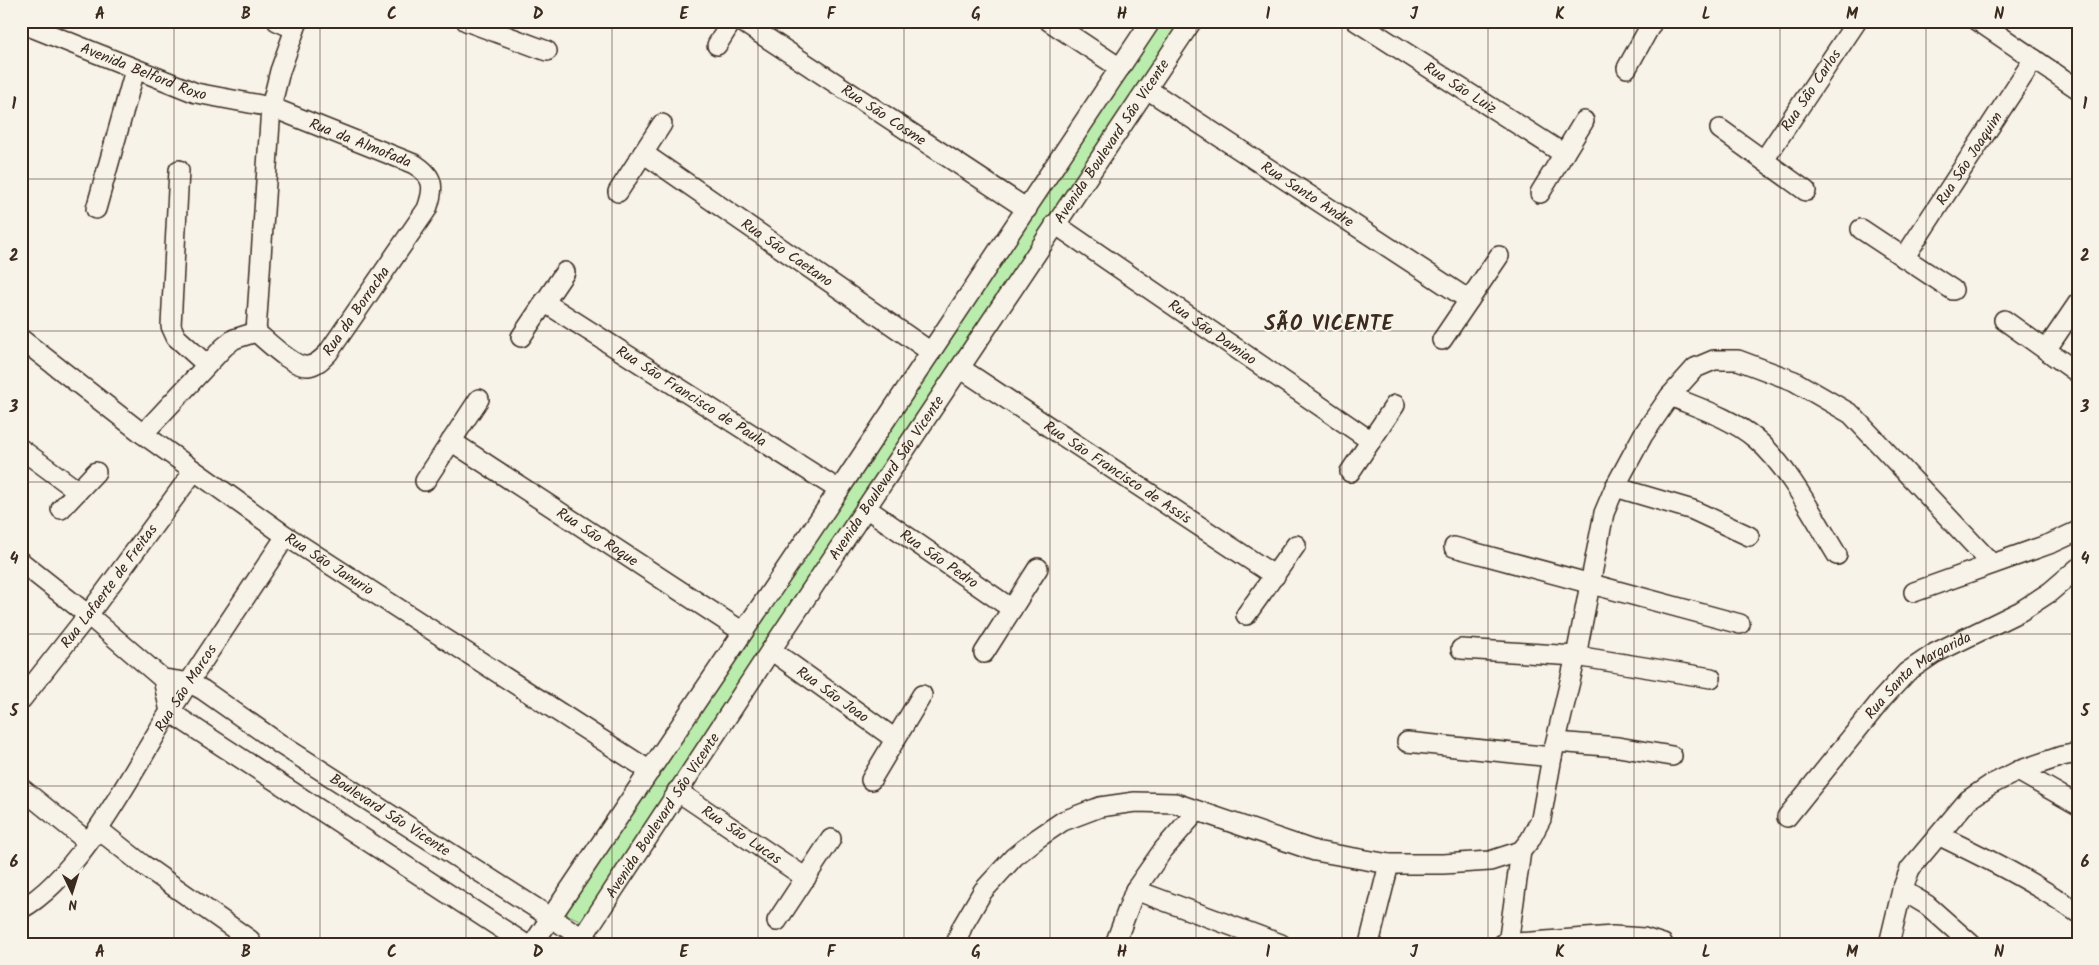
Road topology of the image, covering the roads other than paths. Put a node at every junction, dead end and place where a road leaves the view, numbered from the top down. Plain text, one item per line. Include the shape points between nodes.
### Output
1 (277, 21) edge
2 (466, 21) edge
3 (732, 21) edge
4 (741, 21) edge
5 (1049, 21) edge
6 (1151, 21) edge
7 (1192, 21) edge
8 (1356, 21) edge
9 (1653, 21) edge
10 (1857, 21) edge
11 (1978, 21) edge
12 (27, 24) edge
13 (296, 25) edge
14 (717, 45) dead end
15 (547, 51) dead end
16 (2034, 59) junction
17 (1120, 68) junction
18 (1627, 68) dead end
19 (135, 70) junction
20 (1147, 89) junction
21 (2078, 89) edge
22 (271, 107) junction
23 (1584, 121) dead end
24 (662, 124) dead end
25 (1720, 129) dead end
26 (643, 153) junction
27 (1564, 154) junction
28 (1764, 160) junction
29 (179, 170) dead end
30 (1806, 191) dead end
31 (618, 192) dead end
32 (1540, 193) dead end
33 (432, 195) joint
34 (96, 209) dead end
35 (1026, 209) junction
36 (1055, 224) junction
37 (1862, 229) dead end
38 (1499, 256) dead end
39 (1904, 258) junction
40 (565, 272) dead end
41 (1952, 290) dead end
42 (1469, 300) junction
43 (544, 302) junction
44 (2078, 303) edge
45 (2004, 320) dead end
46 (256, 332) junction
47 (521, 337) dead end
48 (21, 339) edge
49 (1442, 340) dead end
50 (2046, 350) junction
51 (931, 352) junction
52 (207, 365) junction
53 (960, 368) junction
54 (2078, 373) edge
55 (1670, 396) junction
56 (479, 399) dead end
57 (1395, 405) dead end
58 (143, 434) junction
59 (451, 441) junction
60 (1371, 441) junction
61 (21, 449) edge
62 (194, 471) junction
63 (96, 472) dead end
64 (1350, 472) dead end
65 (425, 481) dead end
66 (1615, 487) junction
67 (78, 490) junction
68 (839, 490) junction
69 (866, 508) junction
70 (60, 509) dead end
71 (2078, 531) edge
72 (286, 536) junction
73 (1749, 536) dead end
74 (1296, 545) dead end
75 (1454, 547) dead end
76 (1838, 554) dead end
77 (21, 562) edge
78 (1992, 564) junction
79 (1038, 568) dead end
80 (2078, 568) edge
81 (1275, 576) junction
82 (1590, 583) junction
83 (1914, 592) dead end
84 (1012, 609) junction
85 (88, 615) junction
86 (1246, 615) dead end
87 (1740, 624) dead end
88 (744, 632) junction
89 (1461, 649) dead end
90 (771, 650) junction
91 (984, 653) dead end
92 (1576, 656) junction
93 (1710, 678) dead end
94 (163, 679) junction
95 (190, 683) junction
96 (922, 695) dead end
97 (21, 700) edge
98 (170, 712) junction
99 (895, 739) junction
100 (1407, 742) dead end
101 (1554, 750) junction
102 (2078, 753) edge
103 (1672, 756) dead end
104 (650, 771) junction
105 (2018, 771) junction
106 (871, 780) dead end
107 (21, 788) edge
108 (677, 791) junction
109 (2078, 805) edge
110 (1198, 811) junction
111 (1787, 816) dead end
112 (93, 835) junction
113 (1940, 836) junction
114 (831, 839) dead end
115 (1521, 851) junction
116 (1389, 864) junction
117 (806, 878) junction
118 (1136, 890) junction
119 (1902, 890) junction
120 (21, 909) edge
121 (2078, 913) edge
122 (552, 918) junction
123 (777, 921) dead end
124 (250, 940) dead end
125 (584, 942) edge
126 (525, 944) edge
127 (533, 944) edge
128 (956, 944) edge
129 (1115, 944) edge
130 (1280, 944) edge
131 (1369, 944) edge
132 (1506, 944) edge
133 (1663, 944) edge
134 (1889, 944) edge
135 (1971, 944) edge

1 - 13 street
2 - 15 street
3 - 14 street
4 - 35 street, Rua Sāo Cosme
5 - 17 street
6 - 17 street
7 - 20 street, Avenida Boulevard São Vicente
8 - 27 street, Rua Sāo Luiz
9 - 18 street
10 - 28 street, Rua São Carlos
11 - 16 street
12 - 19 street, Avenida Belford Roxo
13 - 22 street
16 - 21 street
16 - 39 street, Rua Sāo Joaquim
17 - 35 street
19 - 22 street, Avenida Belford Roxo via 196,93
19 - 34 street
20 - 36 street, Avenida Boulevard São Vicente
20 - 42 street, Rua Santo Andre
22 - 33 street, Rua da Almofada via 414,164 425,171 432,182
22 - 46 street
23 - 27 street
24 - 26 street
25 - 28 street
26 - 31 street
26 - 51 street, Rua Sāo Caetano
27 - 32 street
28 - 30 street
29 - 52 street via 171,326 176,337
33 - 46 street, Rua da Borracha via 421,217 318,363 298,365
35 - 51 street
36 - 53 street, Avenida Boulevard São Vicente
36 - 60 street, Rua Sāo Damiao
37 - 39 street
38 - 42 street
39 - 41 street
40 - 43 street
42 - 49 street
43 - 47 street
43 - 68 street, Rua Sāo Francisco de Paula
44 - 50 street
45 - 50 street
46 - 52 street via 234,339
48 - 58 street, Rua Sāo Janurio
50 - 54 street
51 - 68 street
52 - 58 street
53 - 69 street, Avenida Boulevard São Vicente
53 - 81 street, Rua Sāo Francisco de Assis
55 - 66 street via 1643,435
55 - 76 street via 1728,420 1756,439 1781,467
55 - 78 street via 1695,368 1714,360 1738,360 1801,384 1851,414
56 - 59 street
57 - 60 street
58 - 62 street, Rua Sāo Janurio
59 - 65 street
59 - 88 street, Rua Sāo Roque
60 - 64 street
61 - 67 street
62 - 72 street, Rua Sāo Janurio
62 - 85 street, Rua Lafaerte de Freitas
63 - 67 street
66 - 73 street via 1693,510
66 - 82 street via 1604,513
67 - 70 street
68 - 88 street
69 - 84 street, Rua Sāo Pedro
69 - 90 street, Avenida Boulevard São Vicente
71 - 78 street
72 - 95 street, Rua Sāo Marcos
72 - 104 street, Rua Sāo Janurio
74 - 81 street
75 - 82 street
77 - 85 street
78 - 83 street
79 - 84 street
80 - 111 street, Rua Santa Margarida via 2021,611 1935,653 1907,672
81 - 86 street
82 - 87 street
82 - 92 street
84 - 91 street
85 - 94 street
85 - 97 street, Rua Lafaerte de Freitas
88 - 104 street
89 - 92 street
90 - 99 street, Rua Sāo Joao
90 - 108 street, Avenida Boulevard São Vicente
92 - 93 street
92 - 101 street
94 - 95 street
94 - 98 street
95 - 98 street, Rua Sāo Marcos
95 - 122 street, Boulevard São Vicente
96 - 99 street
98 - 112 street, Rua Sāo Marcos
98 - 126 street
99 - 106 street
100 - 101 street
101 - 103 street via 1618,747
101 - 115 street via 1541,819
102 - 105 street
104 - 122 street
105 - 109 street
105 - 113 street via 1968,800
107 - 112 street
108 - 117 street, Rua Sāo Lucas
108 - 125 street, Avenida Boulevard São Vicente
110 - 116 street via 1315,851
110 - 118 street via 1164,850
110 - 128 street via 1175,804 1135,802 1100,806 1063,821 1014,857 983,891
112 - 120 street, Rua Sāo Marcos via 45,891
112 - 124 street via 142,864
113 - 119 street via 1910,869
113 - 121 street via 2011,870
114 - 117 street
115 - 116 street via 1490,861
115 - 132 street
116 - 131 street
117 - 123 street
118 - 129 street
118 - 130 street
119 - 134 street
119 - 135 street via 1928,905
122 - 125 street, Boulevard São Vicente
122 - 127 street
132 - 133 street via 1613,936 1644,938

